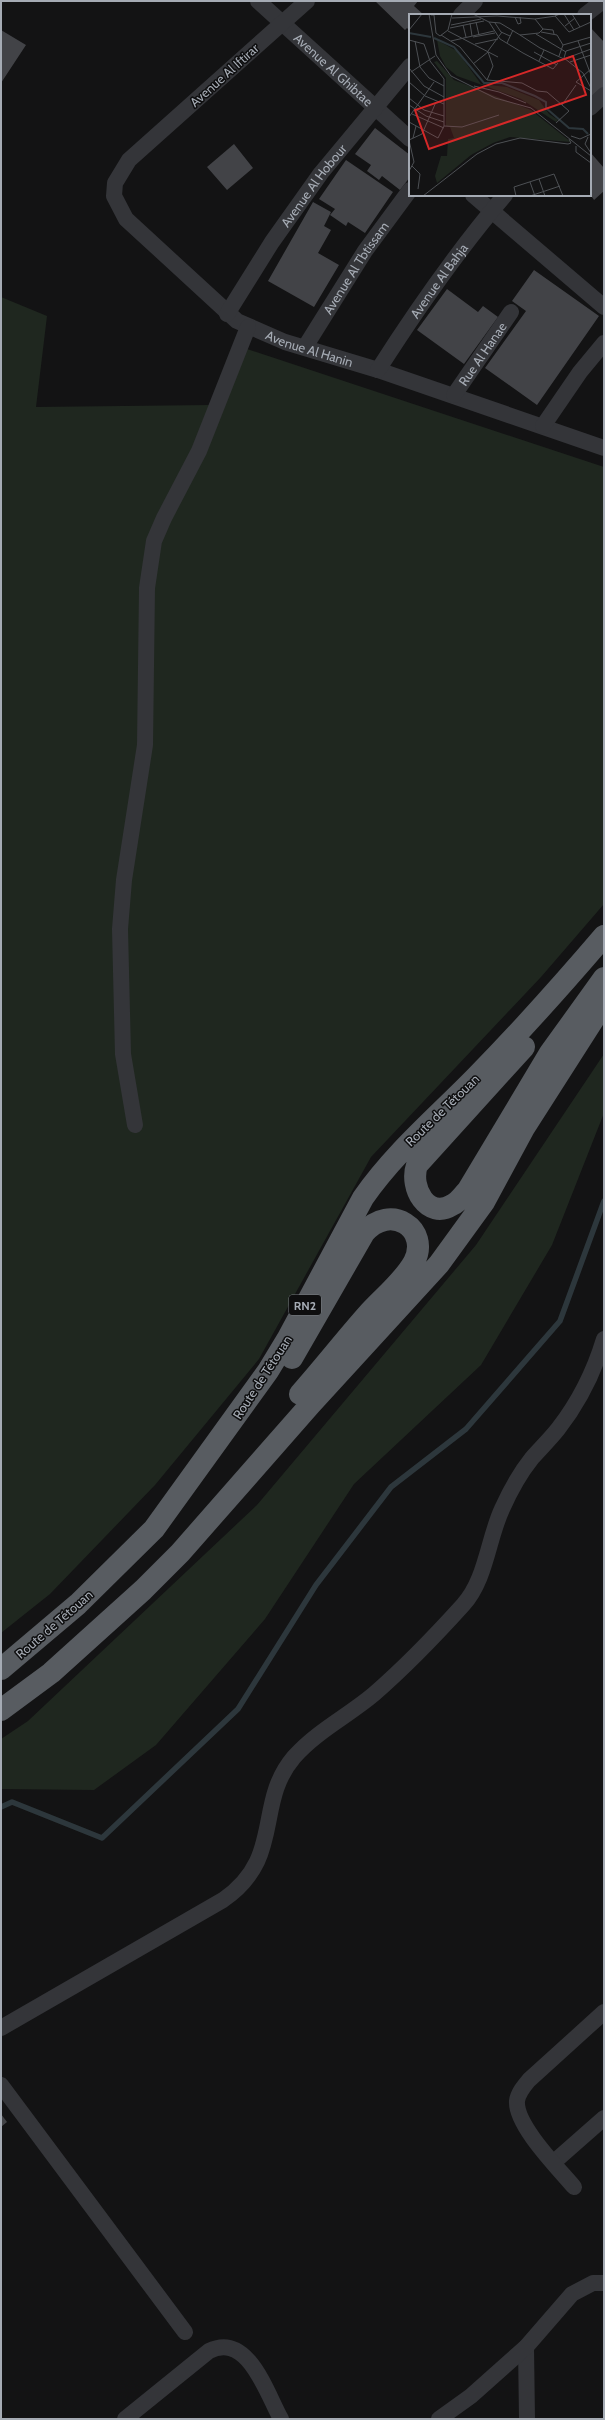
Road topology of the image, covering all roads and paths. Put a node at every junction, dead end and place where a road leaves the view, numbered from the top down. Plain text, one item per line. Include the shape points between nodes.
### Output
1 (258, 1) edge
2 (307, 1) edge
3 (474, 1) edge
4 (602, 2) edge
5 (462, 14) edge
6 (586, 14) edge
7 (283, 22) junction
8 (409, 67) edge
9 (604, 95) edge
10 (374, 107) junction
11 (591, 107) edge
12 (409, 138) edge
13 (141, 148) joint
14 (409, 191) edge
15 (474, 196) edge
16 (504, 196) edge
17 (491, 211) junction
18 (604, 307) edge
19 (511, 312) dead end
20 (227, 314) junction
21 (248, 327) junction
22 (604, 343) edge
23 (305, 347) junction
24 (378, 370) junction
25 (454, 395) junction
26 (543, 426) junction
27 (604, 448) edge
28 (604, 936) edge
29 (604, 953) edge
30 (604, 978) edge
31 (604, 1003) edge
32 (135, 1125) dead end
33 (604, 1339) edge
34 (154, 1529) junction
35 (180, 1553) junction
36 (1, 1669) edge
37 (1, 1710) edge
38 (604, 2012) edge
39 (1, 2028) edge
40 (1, 2085) edge
41 (604, 2118) edge
42 (554, 2162) junction
43 (574, 2188) dead end
44 (604, 2283) edge
45 (184, 2332) dead end
46 (526, 2347) junction
47 (125, 2419) edge
48 (281, 2419) edge
49 (439, 2419) edge
50 (527, 2419) edge

1 - 7 street, Avenue Al Ghibtae
2 - 7 street, Avenue Al Iftirar
3 - 5 street
4 - 6 street
7 - 10 street, Avenue Al Ghibtae
7 - 13 street, Avenue Al Iftirar
8 - 10 street, Avenue Al Hobour
9 - 11 street
10 - 12 street, Avenue Al Ghibtae
10 - 20 street, Avenue Al Hobour via 316,179 272,242
13 - 20 street, Avenue Al Hanin via 121,170 115,183 114,196 119,208 126,219
14 - 23 street, Avenue Al Tbtissam via 365,251
15 - 17 street
16 - 17 street, Avenue Al Bahja
17 - 18 street
17 - 24 street, Avenue Al Bahja via 450,262
19 - 25 street, Rue Al Hanae
20 - 21 street, Avenue Al Hanin
21 - 23 street, Avenue Al Hanin
21 - 32 street via 199,451 154,541 149,562 145,746 124,880 120,929 123,1054
22 - 26 street via 580,372
23 - 24 street, Avenue Al Hanin
24 - 25 street, Avenue Al Hanin
25 - 26 street, Avenue Al Hanin
26 - 27 street, Avenue Al Hanin
28 - 34 highway, Route de Tétouan / RN2 via 532,1019 376,1178 268,1371
29 - 30 highway via 499,1076 421,1159 414,1180 418,1194 423,1200 444,1208 451,1206 464,1195 550,1054
31 - 35 highway via 524,1128 484,1202 456,1242 424,1282 310,1404
33 - 39 street via 596,1365 580,1398 558,1429 531,1459 514,1485 502,1510 474,1590 455,1614 373,1695 313,1739 294,1758 283,1775 273,1800 261,1856 246,1881 223,1900
34 - 35 highway via 230,1445 263,1401 304,1339 364,1233 382,1218 406,1224 412,1230 418,1245 417,1254 407,1273 276,1423
34 - 36 highway, Route de Tétouan / RN2 via 78,1604
35 - 37 highway via 99,1632
38 - 42 street via 529,2080 518,2100 518,2113 526,2127
40 - 45 street
41 - 42 street
42 - 43 street
44 - 46 street via 593,2283 572,2294
46 - 49 street via 471,2396
46 - 50 street
47 - 48 street via 209,2351 225,2347 234,2348 248,2358

